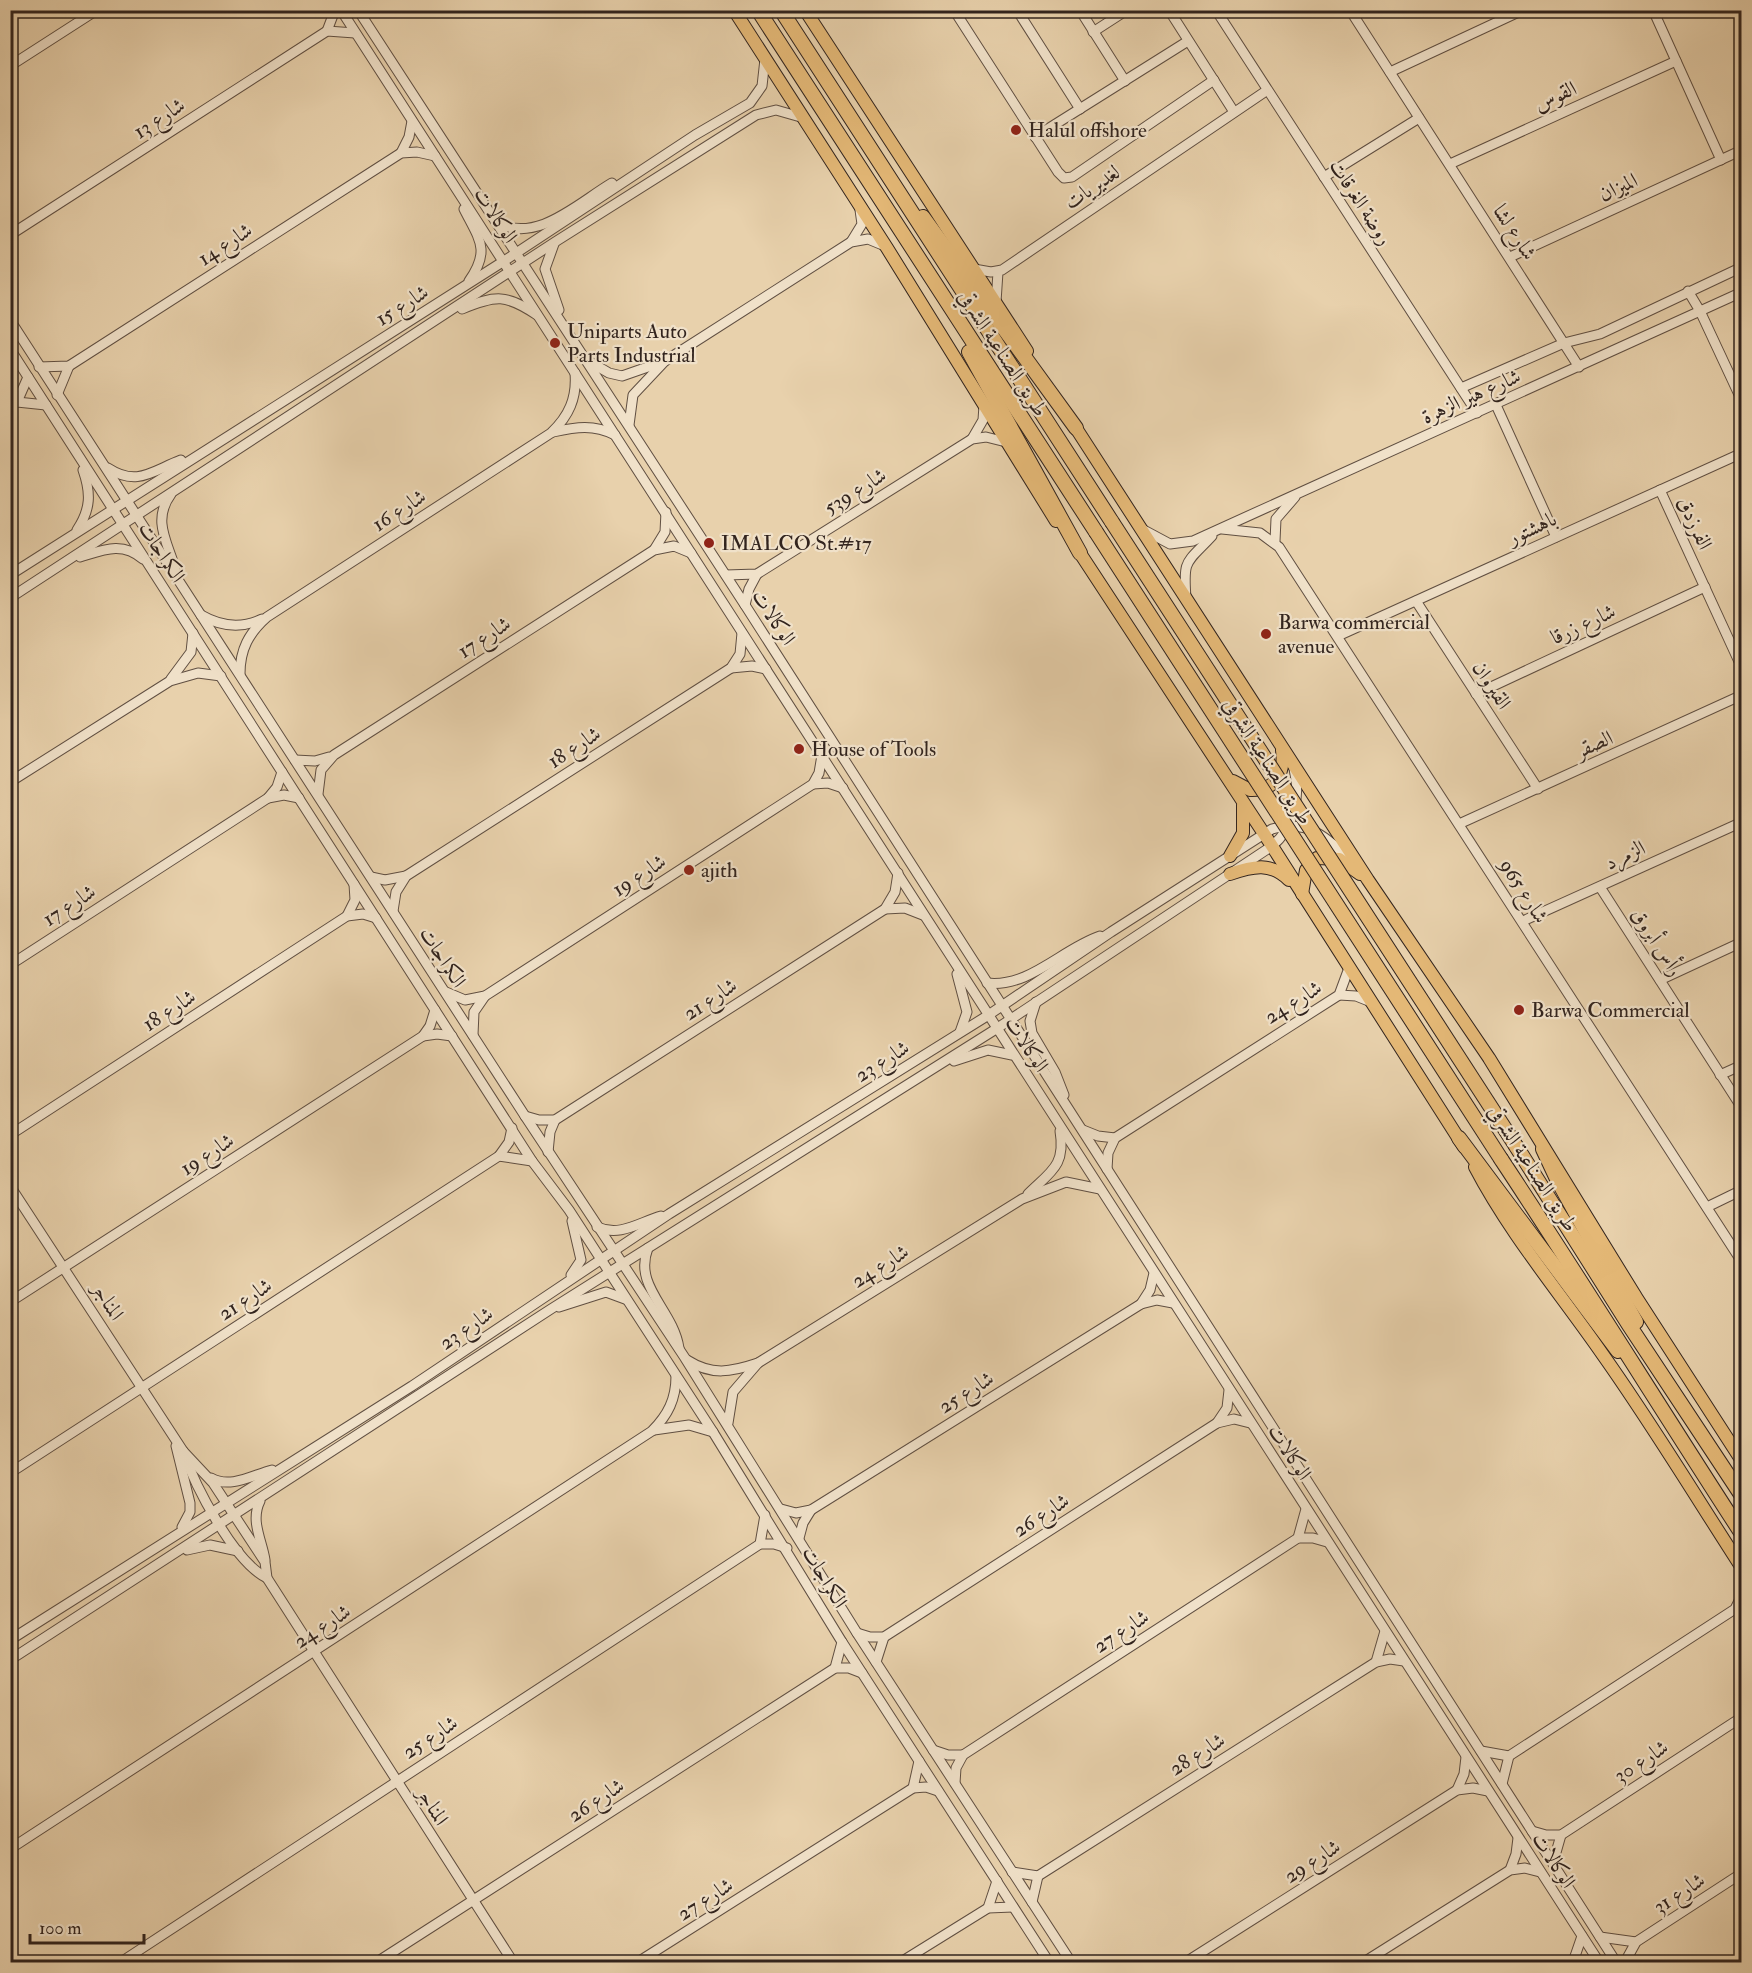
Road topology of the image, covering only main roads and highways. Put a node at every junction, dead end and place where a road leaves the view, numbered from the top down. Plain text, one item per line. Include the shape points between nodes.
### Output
1 (734, 10) edge
2 (758, 10) edge
3 (782, 10) edge
4 (792, 10) edge
5 (805, 10) edge
6 (834, 91) junction
7 (892, 182) junction
8 (948, 307) junction
9 (1076, 428) junction
10 (1080, 554) junction
11 (1281, 747) junction
12 (1224, 771) junction
13 (1241, 798) junction
14 (1230, 856) road end
15 (1230, 874) road end
16 (1368, 880) junction
17 (1302, 894) junction
18 (1459, 1138) junction
19 (1543, 1149) junction
20 (1656, 1364) junction
21 (1639, 1375) junction
22 (1742, 1461) edge
23 (1742, 1496) edge
24 (1742, 1534) edge
25 (1742, 1568) edge

1 - 10 main road, طريق الصناعية الشرقي via 887,248 1039,496
2 - 8 highway, طريق الصناعية الشرقي
3 - 6 highway, طريق الصناعية الشرقي
4 - 6 highway
5 - 9 main road, طريق الصناعية الشرقي
6 - 7 highway, طريق الصناعية الشرقي
7 - 9 highway via 948,248
7 - 20 highway, طريق الصناعية الشرقي, bridge
8 - 10 highway via 985,384
8 - 21 highway, طريق الصناعية الشرقي, bridge
9 - 11 main road, طريق الصناعية الشرقي
10 - 12 main road, طريق الصناعية الشرقي
11 - 12 main road via 1281,772 1274,783 1263,789 1244,788
11 - 16 main road, طريق الصناعية الشرقي
12 - 13 main road, طريق الصناعية الشرقي
13 - 14 main road via 1243,833
13 - 17 main road, طريق الصناعية الشرقي
15 - 17 main road via 1266,866 1281,873
16 - 17 main road via 1339,859 1323,857 1308,865
16 - 19 main road, طريق الصناعية الشرقي via 1489,1058
17 - 18 main road, طريق الصناعية الشرقي
18 - 21 highway via 1588,1314
18 - 25 main road, طريق الصناعية الشرقي via 1517,1235 1610,1365
19 - 20 highway
19 - 22 main road, طريق الصناعية الشرقي
20 - 23 highway, طريق الصناعية الشرقي
21 - 24 highway, طريق الصناعية الشرقي

